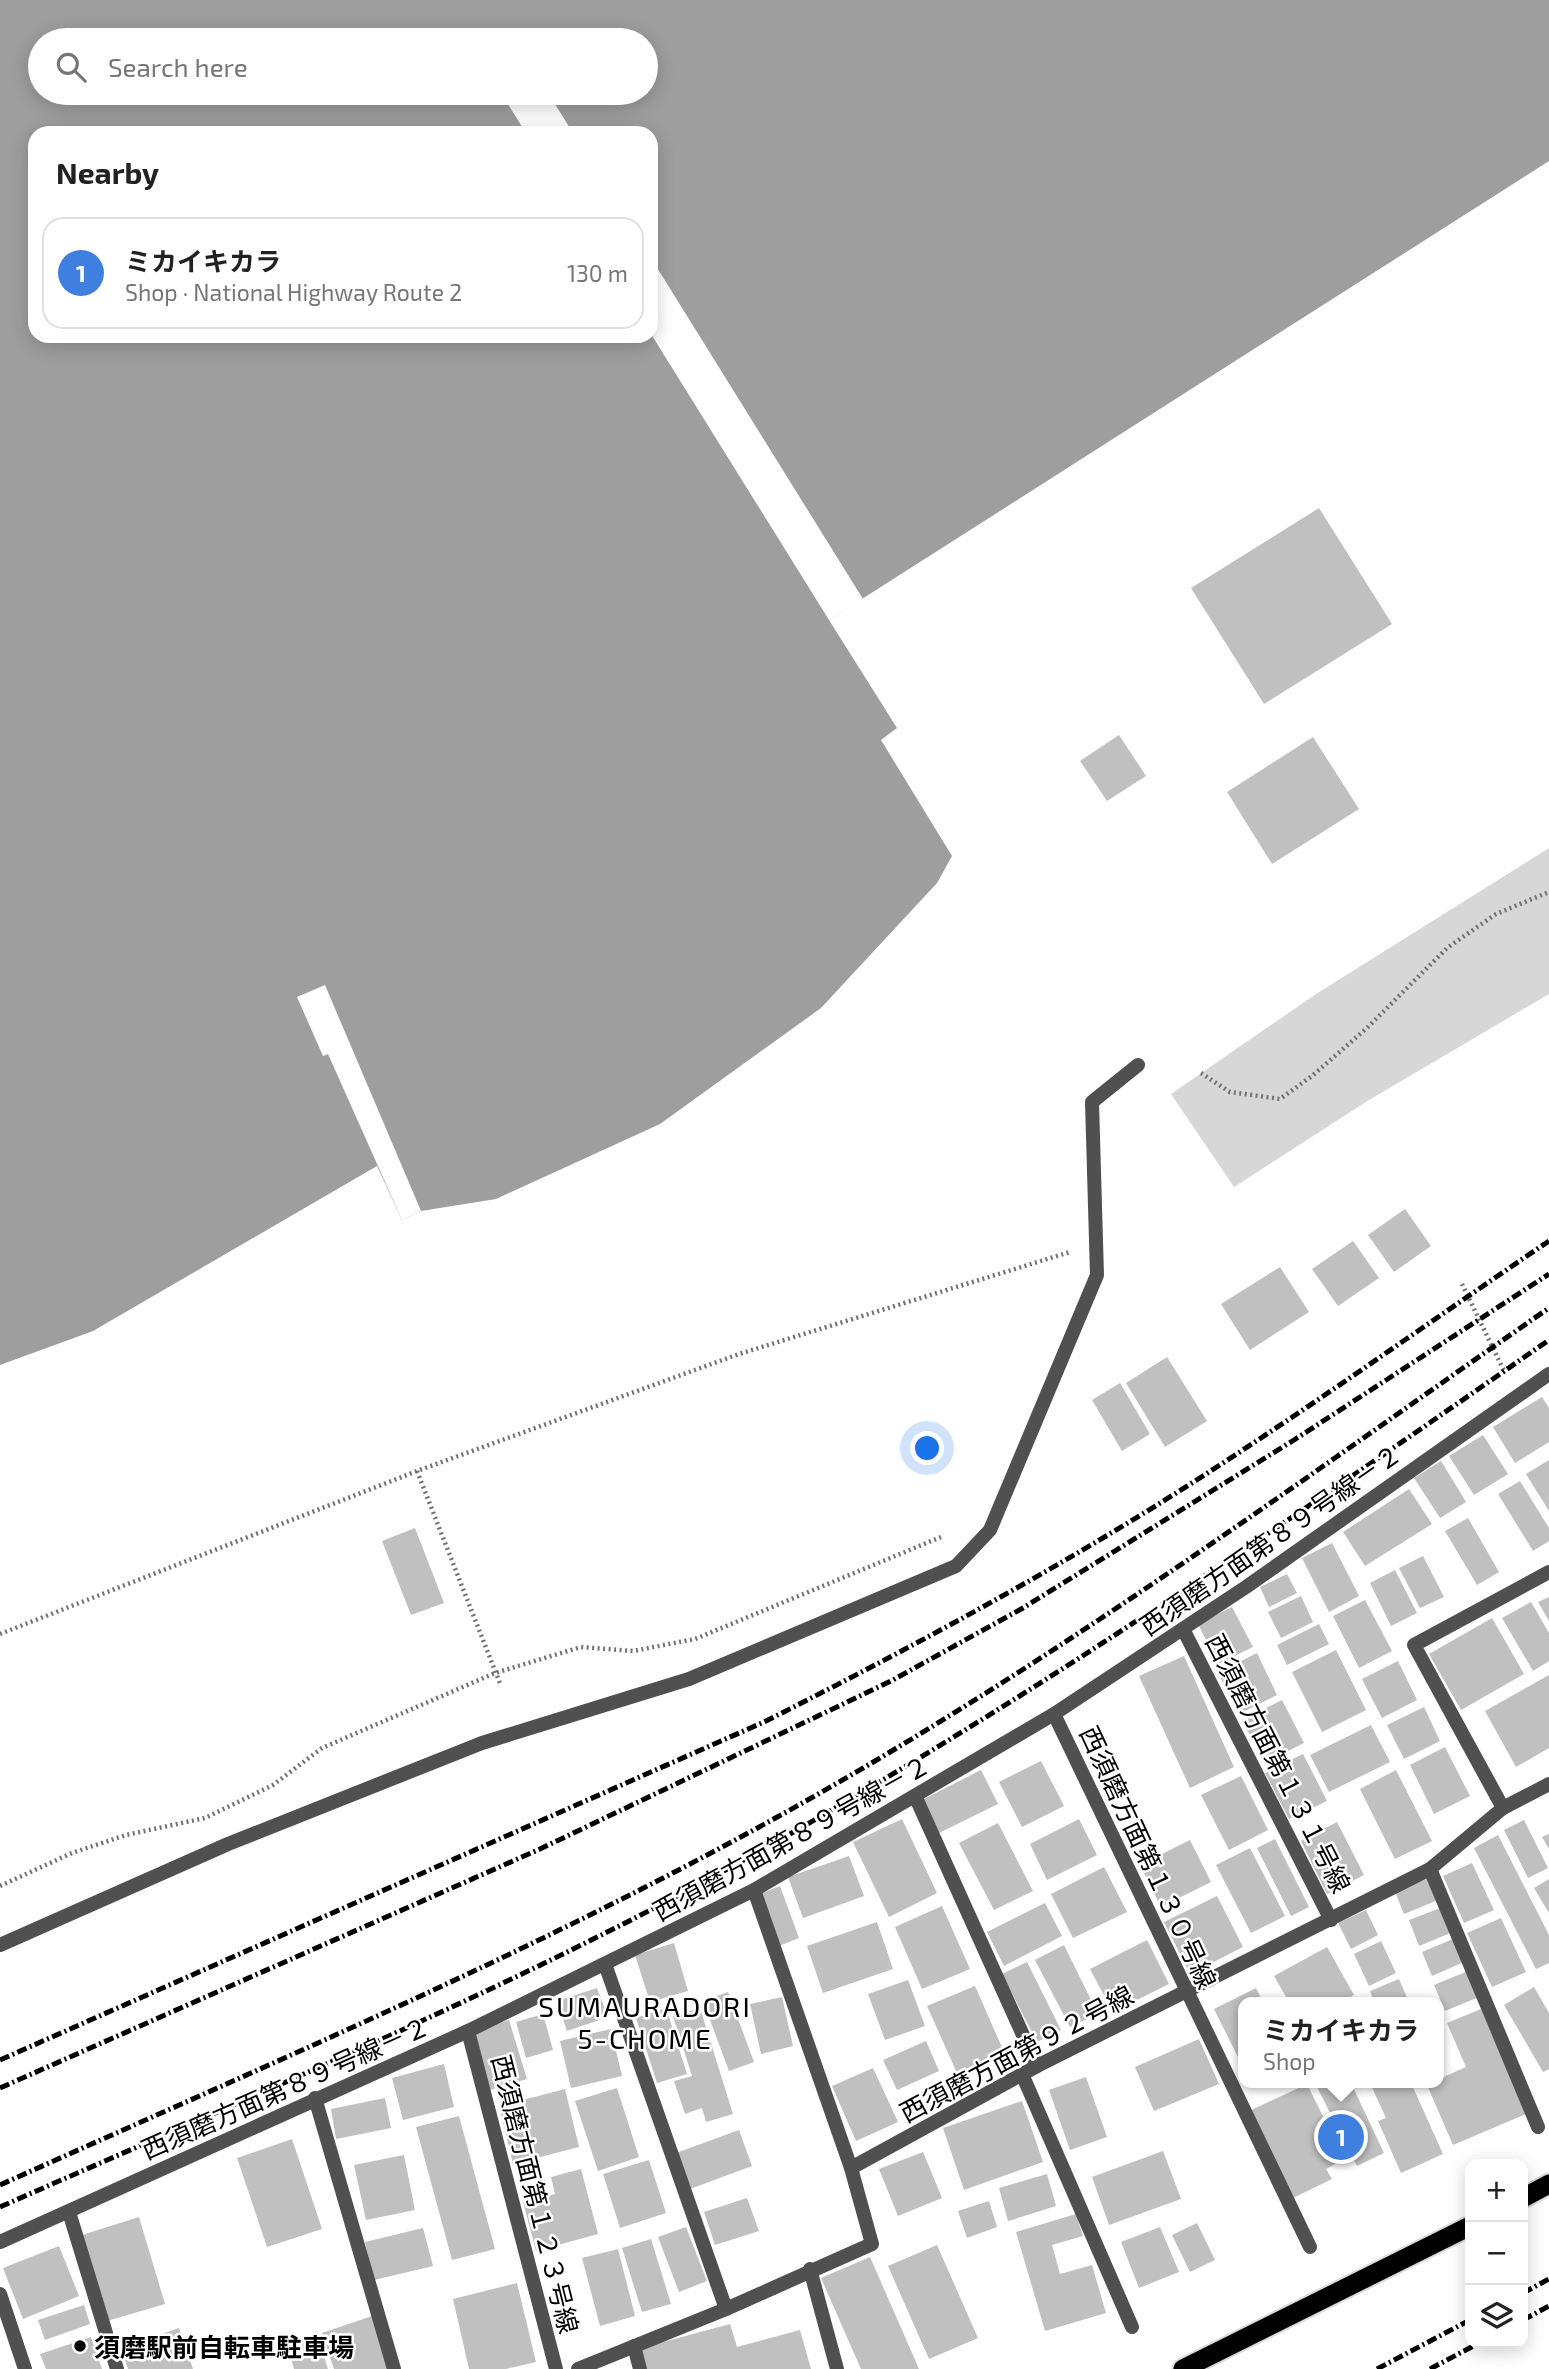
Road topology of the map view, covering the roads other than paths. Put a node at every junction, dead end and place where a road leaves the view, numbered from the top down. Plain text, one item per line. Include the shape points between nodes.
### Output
1 (1138, 1065) dead end
2 (1549, 1374) edge
3 (1549, 1572) edge
4 (1184, 1629) junction
5 (1054, 1714) junction
6 (1549, 1784) edge
7 (916, 1798) junction
8 (1503, 1808) junction
9 (1430, 1869) junction
10 (754, 1890) junction
11 (1331, 1920) junction
12 (0, 1945) edge
13 (605, 1964) junction
14 (1185, 1993) junction
15 (468, 2031) junction
16 (1037, 2066) junction
17 (1022, 2074) junction
18 (315, 2098) junction
19 (1538, 2127) dead end
20 (850, 2168) junction
21 (1549, 2184) edge
22 (1528, 2195) edge
23 (69, 2212) junction
24 (1465, 2228) edge
25 (0, 2242) edge
26 (1310, 2247) dead end
27 (810, 2269) junction
28 (0, 2294) edge
29 (726, 2309) junction
30 (1132, 2327) dead end
31 (634, 2346) junction
32 (25, 2369) edge
33 (117, 2369) edge
34 (394, 2369) edge
35 (556, 2369) edge
36 (578, 2369) edge
37 (640, 2369) edge
38 (836, 2369) edge
39 (1183, 2369) edge

1 - 12 street via 1092,1102 1097,1275 989,1530 956,1566 689,1679 482,1743 228,1844
2 - 4 street, 西須磨方面第８９号線－２
3 - 8 street via 1414,1646
4 - 5 street, 西須磨方面第８９号線－２
4 - 11 street, 西須磨方面第１３１号線
5 - 7 street, 西須磨方面第８９号線－２
5 - 14 street, 西須磨方面第１３０号線
6 - 8 street, 西須磨方面第９２号線
7 - 10 street, 西須磨方面第８９号線－２
7 - 16 street
8 - 9 street, 西須磨方面第９２号線
9 - 11 street, 西須磨方面第９２号線
9 - 19 street
10 - 13 street, 西須磨方面第８９号線－２
10 - 20 street
11 - 14 street, 西須磨方面第９２号線
13 - 15 street, 西須磨方面第８９号線－２
13 - 29 street
14 - 16 street, 西須磨方面第９２号線
14 - 26 street, 西須磨方面第１３０号線
15 - 18 street, 西須磨方面第８９号線－２
15 - 35 street, 西須磨方面第１２３号線
16 - 17 street, 西須磨方面第９２号線
17 - 20 street, 西須磨方面第９２号線
17 - 30 street
18 - 23 street, 西須磨方面第８９号線－２
18 - 34 street
20 - 27 street via 872,2244
21 - 22 highway
23 - 25 street, 西須磨方面第８９号線－２
23 - 33 street
24 - 39 highway
27 - 29 street
27 - 38 street
28 - 32 street
29 - 31 street
31 - 36 street
31 - 37 street

